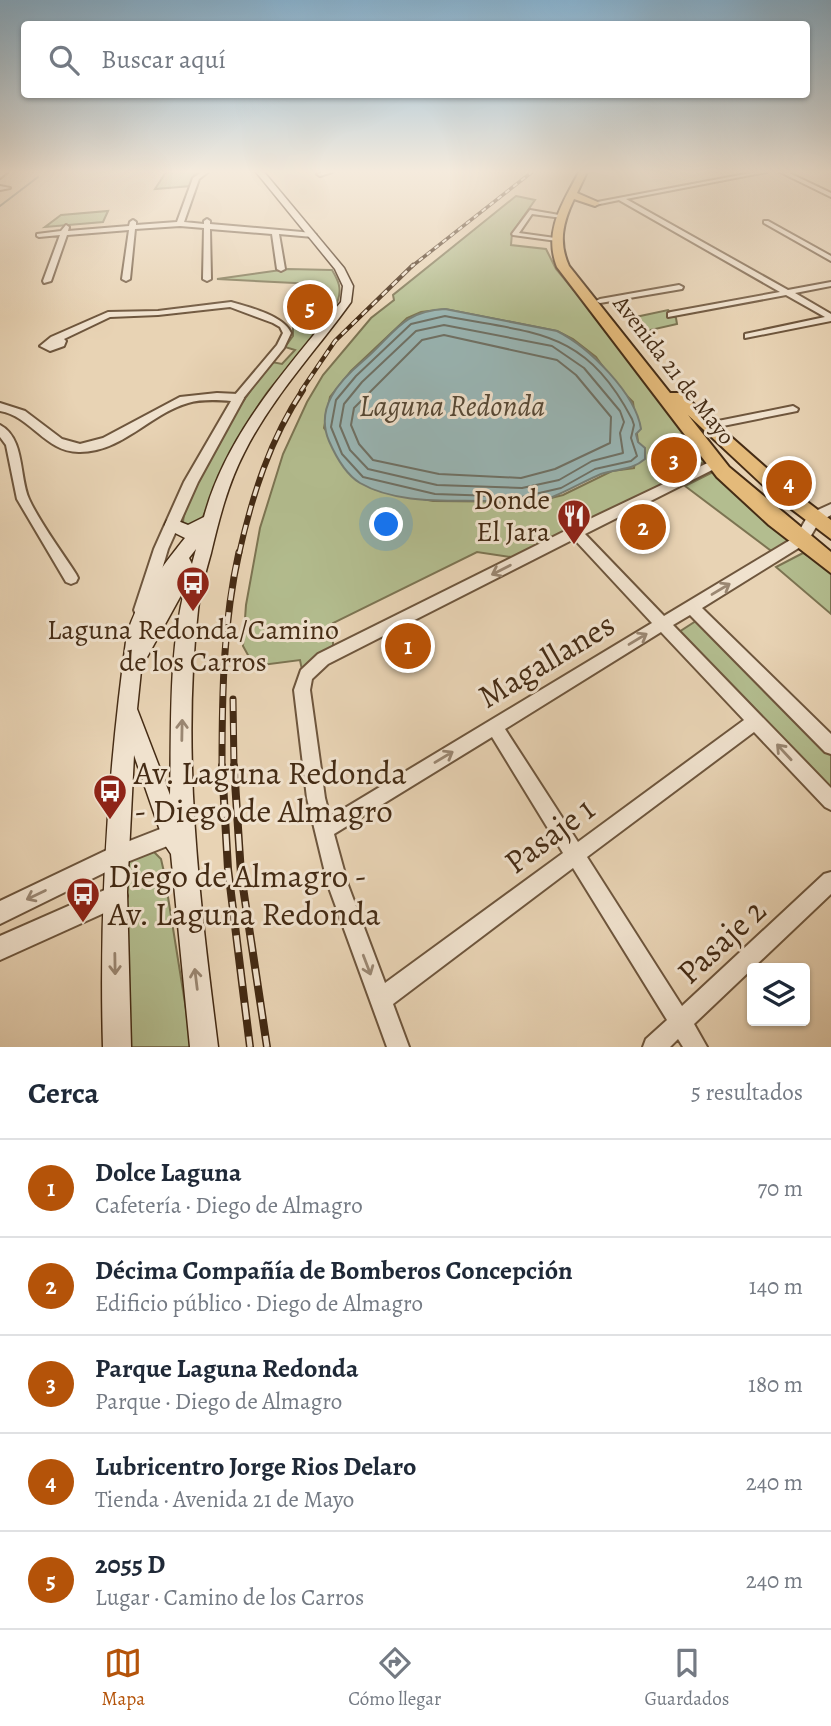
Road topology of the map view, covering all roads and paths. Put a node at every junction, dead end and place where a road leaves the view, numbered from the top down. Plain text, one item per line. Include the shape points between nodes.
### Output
1 (301, 221) edge
2 (525, 221) edge
3 (564, 221) edge
4 (567, 221) edge
5 (660, 221) edge
6 (181, 222) joint
7 (766, 222) dead end
8 (133, 224) junction
9 (207, 224) junction
10 (306, 227) junction
11 (48, 228) dead end
12 (66, 230) junction
13 (278, 230) junction
14 (39, 235) dead end
15 (555, 240) junction
16 (831, 259) edge
17 (281, 269) dead end
18 (126, 279) dead end
19 (207, 279) dead end
20 (47, 281) dead end
21 (831, 284) edge
22 (679, 287) dead end
23 (787, 293) junction
24 (600, 301) junction
25 (671, 315) dead end
26 (831, 318) edge
27 (748, 336) dead end
28 (57, 339) dead end
29 (238, 398) junction
30 (0, 407) edge
31 (793, 409) dead end
32 (708, 426) junction
33 (0, 429) edge
34 (716, 463) junction
35 (823, 514) edge
36 (208, 519) junction
37 (173, 525) junction
38 (831, 531) edge
39 (575, 532) junction
40 (801, 540) junction
41 (179, 557) junction
42 (831, 564) edge
43 (71, 578) dead end
44 (692, 607) junction
45 (141, 612) junction
46 (663, 624) junction
47 (133, 671) junction
48 (128, 706) junction
49 (756, 721) junction
50 (494, 726) junction
51 (831, 746) edge
52 (831, 801) edge
53 (323, 831) junction
54 (173, 834) junction
55 (575, 855) junction
56 (116, 856) junction
57 (184, 871) junction
58 (831, 881) edge
59 (116, 896) junction
60 (0, 913) edge
61 (0, 948) edge
62 (380, 1000) junction
63 (680, 1022) junction
64 (117, 1047) edge
65 (204, 1047) edge
66 (398, 1047) edge
67 (654, 1047) edge
68 (696, 1047) edge

1 - 10 main road
2 - 15 street via 515,234
3 - 15 main road, Avenida 21 de Mayo
4 - 24 main road, Avenida 21 de Mayo via 564,252
5 - 23 street
6 - 8 street
6 - 9 street
7 - 16 street
8 - 12 street
8 - 18 street
9 - 13 street
9 - 19 street
10 - 13 street
10 - 13 street
10 - 36 main road via 345,277 347,298 338,316 255,421
11 - 12 street
12 - 14 street
12 - 20 street
13 - 17 street
15 - 34 main road, Avenida 21 de Mayo via 570,276
21 - 23 street
22 - 24 street
23 - 25 street
23 - 26 street
24 - 32 main road, Avenida 21 de Mayo via 673,393
26 - 27 street
28 - 29 street via 108,315 238,305 279,323 287,334
29 - 30 street via 182,401 110,440 78,448 55,441 15,410
29 - 37 street via 200,462
31 - 32 street
32 - 35 main road, Avenida 21 de Mayo
33 - 43 street via 11,444 23,499
34 - 39 street
34 - 40 main road, Avenida 21 de Mayo
35 - 38 main road, Avenida 21 de Mayo
35 - 40 street
36 - 37 main road via 187,532
36 - 41 main road
57 -> 36 main road via 185,647
37 - 41 street via 172,543
37 - 45 street
39 - 46 street
39 -> 53 street via 310,669 304,681 303,706
40 - 42 main road, Avenida 21 de Mayo
44 -> 40 street, Magallanes
41 - 45 main road
41 - 47 main road via 183,576 148,634
44 - 46 street, Magallanes
44 - 51 street
45 - 47 main road
46 - 49 street
50 -> 46 street, Magallanes
47 - 48 main road
48 - 54 main road
48 - 56 main road via 118,785
52 -> 49 street
49 - 55 street, Pasaje 1
53 -> 50 street, Magallanes
50 - 55 street
53 -> 62 street
54 - 56 street
54 - 57 main road
55 - 62 street, Pasaje 1
55 - 63 street
56 - 59 main road
56 -> 60 street
65 -> 57 main road
58 - 63 street, Pasaje 2
59 - 61 street
59 -> 64 main road
62 - 66 street
63 - 67 street, Pasaje 2
63 - 68 street

